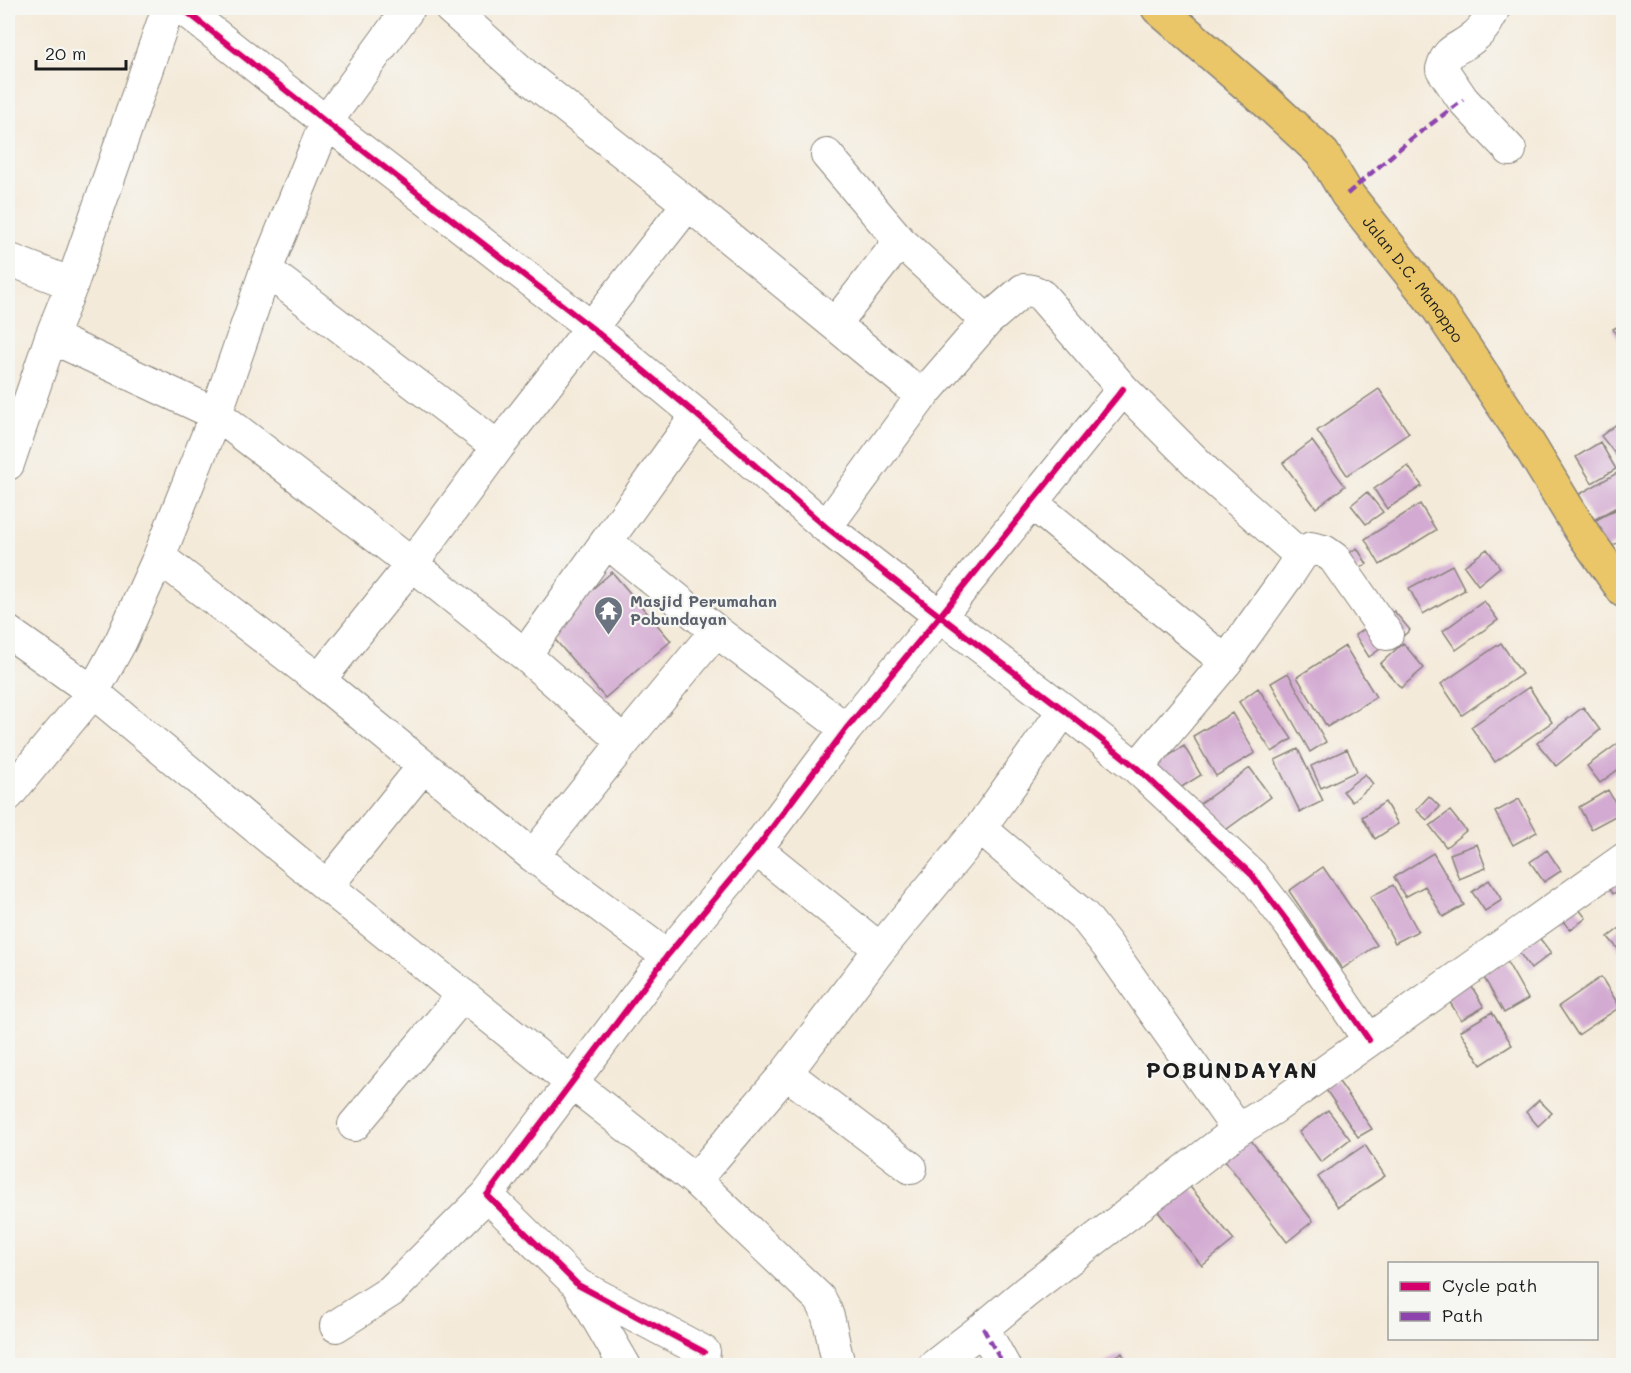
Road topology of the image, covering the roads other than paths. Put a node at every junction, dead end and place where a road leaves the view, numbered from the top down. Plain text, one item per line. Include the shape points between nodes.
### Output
1 (168, 8) edge
2 (182, 8) edge
3 (409, 8) edge
4 (450, 8) edge
5 (1158, 8) edge
6 (1494, 8) edge
7 (326, 122) junction
8 (1510, 150) dead end
9 (827, 155) dead end
10 (688, 204) junction
11 (900, 241) junction
12 (8, 259) edge
13 (266, 270) junction
14 (72, 284) junction
15 (987, 321) junction
16 (834, 324) junction
17 (592, 328) junction
18 (51, 337) junction
19 (1123, 389) junction
20 (922, 396) junction
21 (216, 414) junction
22 (697, 415) junction
23 (498, 447) junction
24 (8, 464) edge
25 (1032, 503) junction
26 (826, 527) junction
27 (607, 542) junction
28 (1300, 556) junction
29 (159, 557) junction
30 (412, 564) junction
31 (1623, 591) edge
32 (939, 616) junction
33 (716, 631) junction
34 (8, 632) edge
35 (1387, 634) dead end
36 (525, 655) junction
37 (1226, 662) junction
38 (319, 680) junction
39 (93, 692) junction
40 (1065, 710) junction
41 (846, 729) junction
42 (624, 742) junction
43 (423, 767) junction
44 (1137, 768) junction
45 (8, 795) edge
46 (980, 828) junction
47 (756, 849) junction
48 (533, 856) junction
49 (1623, 860) edge
50 (327, 886) junction
51 (880, 949) junction
52 (667, 956) junction
53 (463, 995) junction
54 (1369, 1040) junction
55 (786, 1073) junction
56 (572, 1083) junction
57 (354, 1125) dead end
58 (1238, 1130) junction
59 (911, 1168) dead end
60 (696, 1180) junction
61 (487, 1195) junction
62 (578, 1285) junction
63 (336, 1326) dead end
64 (983, 1328) junction
65 (704, 1352) dead end
66 (625, 1365) edge
67 (840, 1365) edge
68 (934, 1365) edge
69 (1004, 1365) edge

1 - 14 street
2 - 7 street
3 - 7 street
4 - 10 street via 524,74
5 - 31 highway, Jalan D.C. Manoppo via 1323,154 1347,194 1438,308
6 - 8 street via 1477,36 1448,52 1442,69 1463,100
7 - 13 street
7 - 17 street
9 - 11 street
10 - 16 street
10 - 17 street
11 - 15 street
11 - 16 street
12 - 14 street
13 - 21 street
13 - 23 street
14 - 18 street
15 - 19 street via 1023,290 1037,292
15 - 20 street
16 - 20 street
17 - 22 street
17 - 23 street
18 - 21 street
18 - 24 street
19 - 25 street
19 - 28 street via 1210,476
20 - 26 street
21 - 29 street
21 - 30 street
22 - 26 street
22 - 27 street
23 - 30 street
25 - 32 street
25 - 37 street
26 - 32 street
27 - 33 street
27 - 36 street
28 - 35 street via 1311,548 1334,558
28 - 37 street
29 - 38 street
29 - 39 street
30 - 36 street
30 - 38 street
32 - 40 street
32 - 41 street
33 - 41 street
33 - 42 street
34 - 39 street
36 - 42 street
37 - 44 street
38 - 43 street
39 - 45 street
39 - 50 street
40 - 44 street
40 - 46 street
41 - 47 street
42 - 48 street
43 - 48 street
43 - 50 street
44 - 54 street via 1252,875
46 - 51 street
46 - 58 street via 1084,916
47 - 51 street
47 - 52 street
48 - 52 street
49 - 54 street
50 - 53 street
51 - 55 street
52 - 56 street
53 - 56 street
53 - 57 street
54 - 58 street
55 - 59 street
55 - 60 street
56 - 60 street
56 - 61 street
58 - 64 street
60 - 67 street via 819,1298 825,1307
61 - 62 street
61 - 63 street via 391,1291
62 - 65 street
62 - 66 street
64 - 68 street
64 - 69 street

